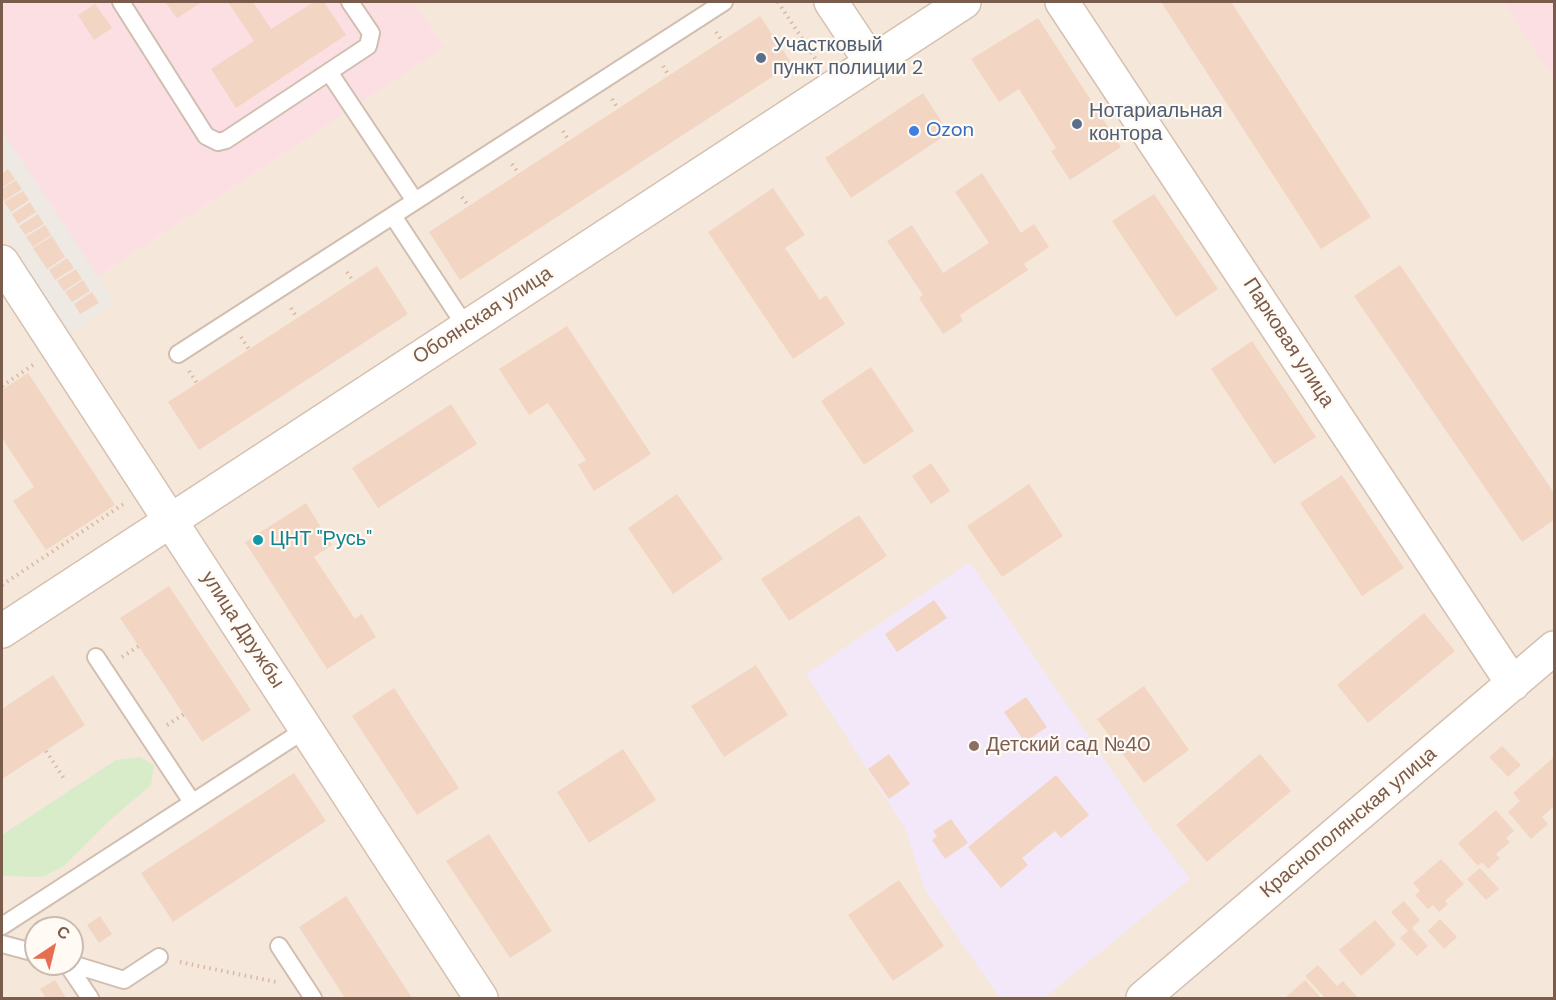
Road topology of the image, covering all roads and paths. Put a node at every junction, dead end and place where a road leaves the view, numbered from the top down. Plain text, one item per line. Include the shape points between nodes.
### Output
1 (121, 2) edge
2 (350, 2) edge
3 (724, 2) edge
4 (778, 2) edge
5 (831, 2) edge
6 (964, 2) edge
7 (1062, 2) edge
8 (871, 62) junction
9 (329, 72) junction
10 (833, 87) junction
11 (415, 201) junction
12 (393, 216) junction
13 (2, 262) edge
14 (466, 327) junction
15 (178, 354) dead end
16 (42, 360) dead end
17 (2, 386) edge
18 (133, 498) dead end
19 (171, 521) junction
20 (2, 585) edge
21 (2, 631) edge
22 (1554, 648) edge
23 (96, 657) dead end
24 (1513, 684) junction
25 (306, 729) junction
26 (46, 751) dead end
27 (65, 780) dead end
28 (192, 802) junction
29 (2, 927) edge
30 (2, 944) edge
31 (279, 946) dead end
32 (24, 950) edge
33 (159, 957) joint
34 (84, 968) edge
35 (75, 976) edge
36 (310, 994) edge
37 (90, 999) edge
38 (481, 999) edge
39 (1143, 999) edge

1 - 9 lane via 213,141 226,140
2 - 9 lane via 369,29 370,42
3 - 11 lane
4 - 10 path
5 - 8 street
6 - 8 street, Обоянская улица
7 - 24 street, Парковая улица
8 - 10 street, Обоянская улица
9 - 11 lane
10 - 14 street, Обоянская улица
11 - 12 lane
12 - 14 lane
12 - 15 lane
13 - 19 street, улица Дружбы
14 - 19 street, Обоянская улица
16 - 17 path
18 - 20 path
19 - 21 street, Обоянская улица
19 - 25 street, улица Дружбы
22 - 24 street, Краснополянская улица
23 - 28 lane
24 - 39 street, Краснополянская улица
25 - 28 lane
25 - 38 street, улица Дружбы
26 - 27 path
28 - 29 lane
30 - 32 lane
31 - 36 lane
33 - 34 lane via 124,980
33 - 36 path
35 - 37 lane

